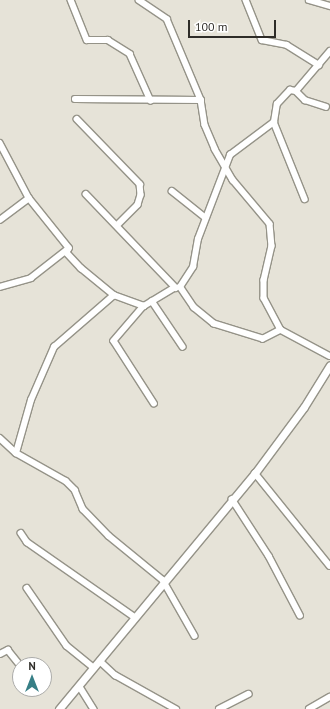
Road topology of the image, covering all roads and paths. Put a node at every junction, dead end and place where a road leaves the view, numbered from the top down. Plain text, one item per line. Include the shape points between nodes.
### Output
1 (72, 0) edge
2 (139, 0) edge
3 (246, 0) edge
4 (308, 0) edge
5 (330, 6) edge
6 (330, 51) edge
7 (319, 65) junction
8 (296, 91) junction
9 (74, 99) dead end
10 (201, 100) junction
11 (152, 101) junction
12 (326, 107) dead end
13 (77, 119) dead end
14 (274, 122) junction
15 (0, 143) edge
16 (224, 167) junction
17 (172, 192) dead end
18 (86, 194) dead end
19 (29, 198) junction
20 (305, 199) dead end
21 (206, 218) junction
22 (0, 220) edge
23 (119, 224) junction
24 (69, 248) junction
25 (0, 287) edge
26 (177, 288) junction
27 (114, 295) junction
28 (152, 301) junction
29 (144, 306) junction
30 (281, 330) junction
31 (183, 347) dead end
32 (330, 356) edge
33 (330, 365) edge
34 (154, 403) dead end
35 (0, 438) edge
36 (16, 453) junction
37 (255, 473) junction
38 (232, 499) junction
39 (21, 532) dead end
40 (330, 566) edge
41 (163, 580) junction
42 (26, 588) dead end
43 (300, 614) dead end
44 (133, 616) junction
45 (195, 636) dead end
46 (0, 654) edge
47 (16, 657) edge
48 (100, 661) junction
49 (94, 668) junction
50 (80, 687) junction
51 (248, 694) dead end
52 (330, 696) edge
53 (59, 709) edge
54 (94, 709) edge
55 (176, 709) edge
56 (219, 709) edge
57 (309, 709) edge

1 - 11 street via 86,40 108,40 130,54
2 - 10 street via 167,19
3 - 7 street via 262,40 287,45
4 - 5 street
6 - 7 street
7 - 8 street
8 - 12 street via 305,100
8 - 14 street via 290,90 276,104
9 - 11 street
10 - 11 street
10 - 16 street via 205,125
13 - 23 street via 140,184 142,195 138,205
14 - 16 street via 230,155
14 - 20 street
15 - 19 street
16 - 21 street
16 - 30 street via 270,224 272,246 264,280 264,298
17 - 21 street
18 - 23 street
19 - 22 street
19 - 24 street
21 - 26 street via 193,267
23 - 26 street
24 - 25 street via 31,278
24 - 27 street via 67,253 81,268
26 - 28 street
26 - 30 street via 194,308 214,324 262,339
27 - 29 street
27 - 36 street via 54,347 31,400
28 - 29 street
28 - 31 street
29 - 34 street via 114,341
30 - 32 street
33 - 37 street via 304,407
35 - 36 street
36 - 41 street via 66,481 75,490 83,509 109,536
37 - 38 street
37 - 40 street
38 - 41 street
38 - 43 street via 269,556
39 - 44 street via 27,542
41 - 44 street
41 - 45 street
42 - 49 street via 67,646
44 - 48 street
46 - 47 street via 8,650
48 - 49 street
48 - 55 street via 115,674
49 - 50 street
50 - 53 street
50 - 54 street
51 - 56 street
52 - 57 street

